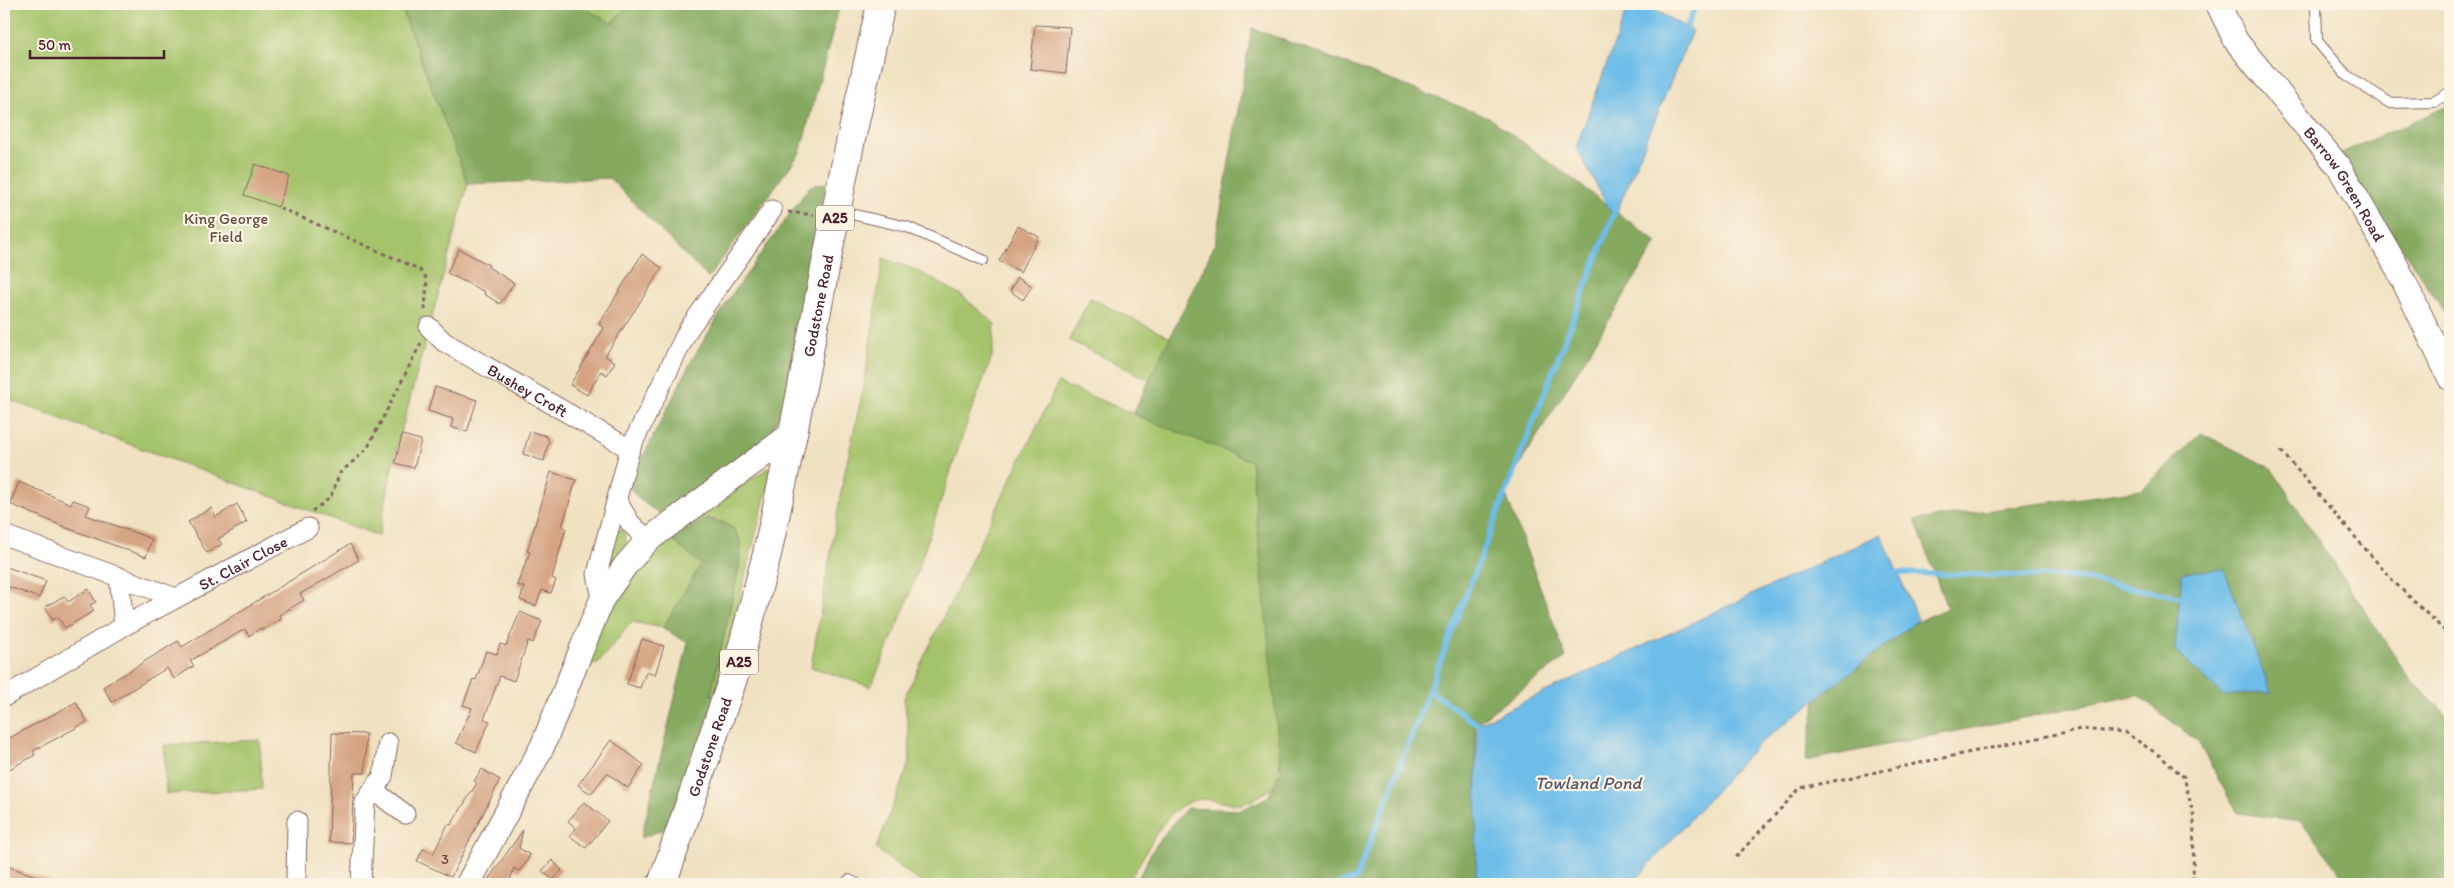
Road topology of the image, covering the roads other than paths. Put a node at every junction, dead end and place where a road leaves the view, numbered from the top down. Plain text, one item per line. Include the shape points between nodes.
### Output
1 (881, 4) edge
2 (2218, 4) edge
3 (2316, 4) edge
4 (2450, 92) edge
5 (772, 210) road end
6 (826, 213) junction
7 (983, 260) dead end
8 (429, 327) road end
9 (2450, 378) edge
10 (793, 433) junction
11 (630, 449) junction
12 (617, 501) junction
13 (308, 528) road end
14 (4, 535) edge
15 (648, 540) junction
16 (120, 577) junction
17 (176, 598) junction
18 (602, 599) junction
19 (124, 626) junction
20 (4, 697) edge
21 (388, 743) dead end
22 (373, 790) junction
23 (405, 814) dead end
24 (297, 821) dead end
25 (296, 884) edge
26 (361, 884) edge
27 (468, 884) edge
28 (662, 884) edge
29 (845, 884) edge
30 (857, 884) edge

1 - 6 main road, Godstone Road / A25
2 - 9 street, Barrow Green Road via 2236,41 2340,167 2398,269
3 - 4 lane via 2317,41 2346,75 2390,103 2434,102
5 - 11 street via 688,330
6 - 7 lane via 907,227
6 - 10 main road, Godstone Road / A25
8 - 11 street, Bushey Croft via 444,342
10 - 15 street
10 - 28 main road, Godstone Road / A25 via 767,554 738,664
11 - 12 street
12 - 15 street via 631,524
12 - 18 street via 597,574
13 - 17 street, St. Clair Close
14 - 16 street
15 - 18 street
16 - 17 street
16 - 19 street
17 - 19 street, St. Clair Close
18 - 27 street via 542,747
19 - 20 street, St. Clair Close
21 - 22 street via 383,776
22 - 23 street
22 - 26 street via 365,802
24 - 25 street
29 - 30 lane via 849,880

